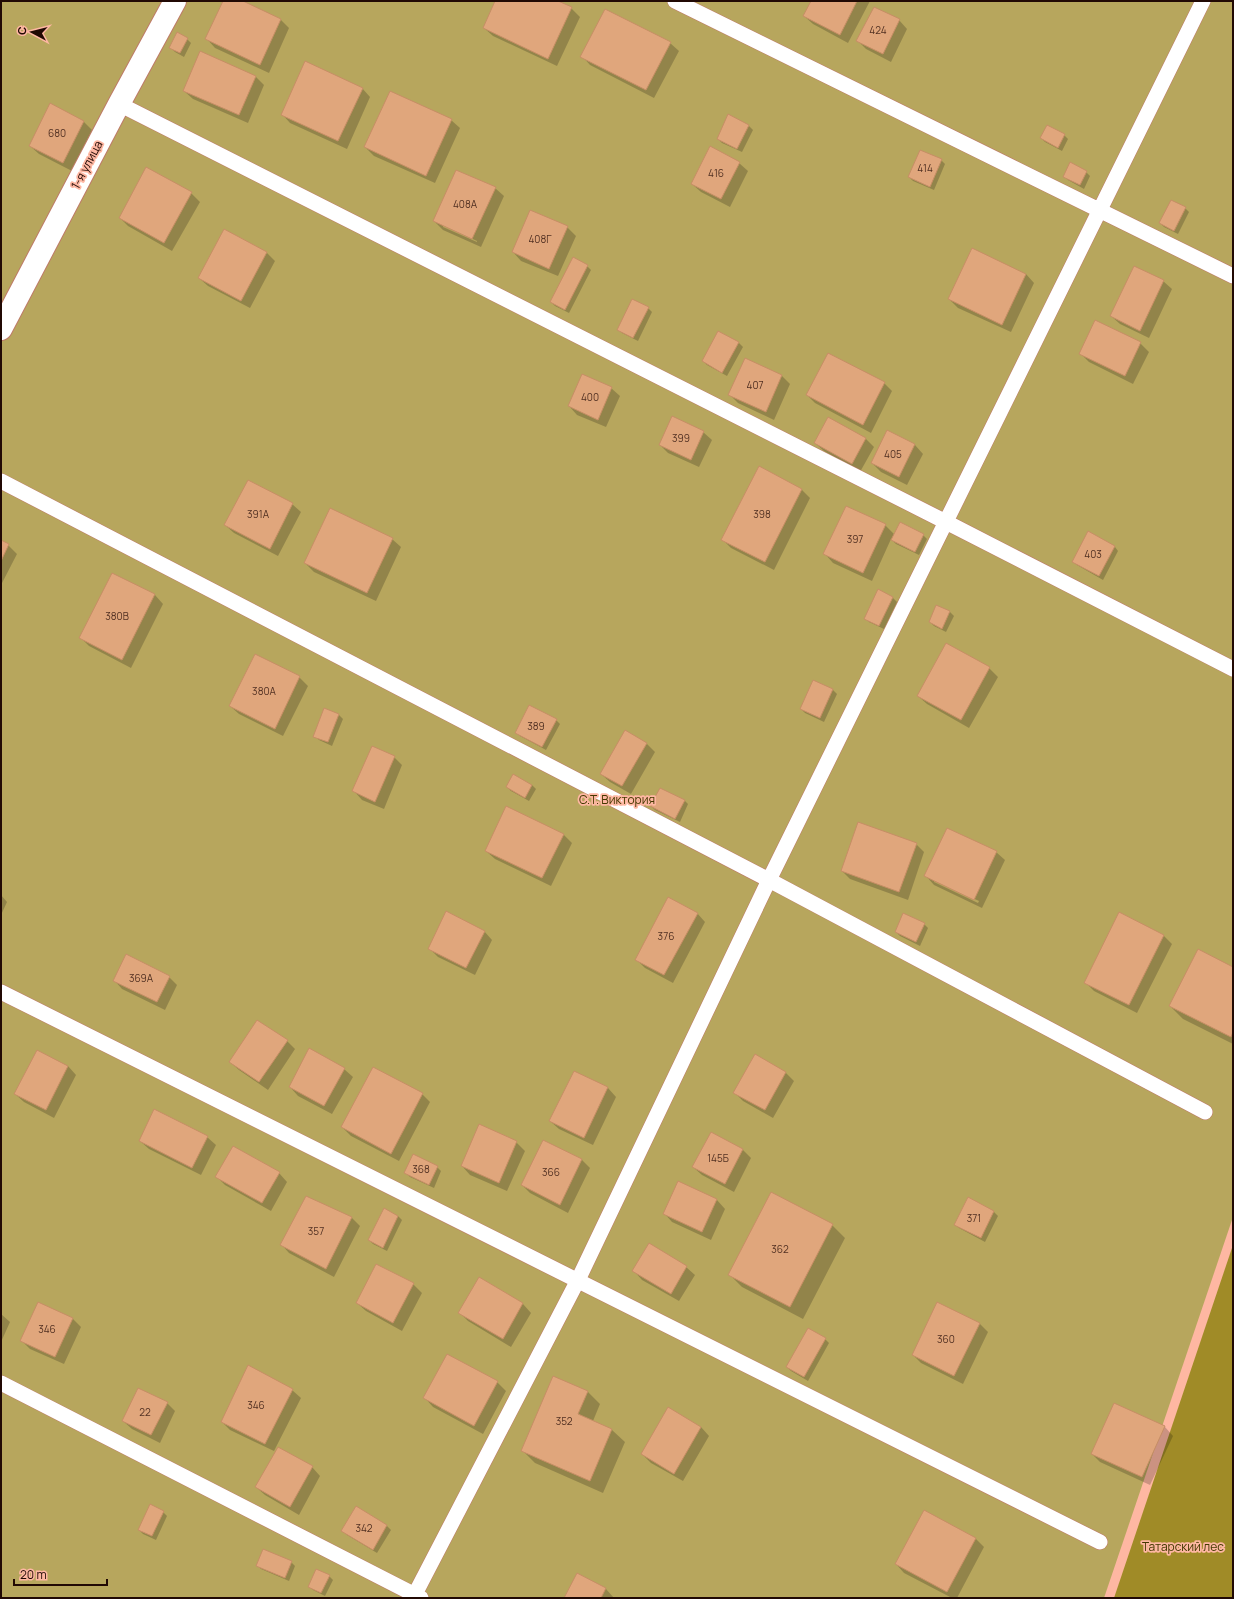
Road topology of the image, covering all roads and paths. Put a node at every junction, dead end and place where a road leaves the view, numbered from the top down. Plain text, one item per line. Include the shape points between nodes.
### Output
1 (176, 1) edge
2 (675, 1) edge
3 (1203, 1) edge
4 (119, 104) junction
5 (1100, 210) junction
6 (1233, 276) edge
7 (1, 329) edge
8 (1, 481) edge
9 (946, 522) junction
10 (1233, 669) edge
11 (769, 880) junction
12 (1, 992) edge
13 (1205, 1112) dead end
14 (578, 1280) junction
15 (1, 1382) edge
16 (1100, 1542) dead end
17 (416, 1597) edge

1 - 4 street, 1-я улица
2 - 5 lane
3 - 5 lane
4 - 7 street, 1-я улица
4 - 9 lane
5 - 6 lane
5 - 9 lane
8 - 11 lane
9 - 10 lane
9 - 11 lane
11 - 13 lane
11 - 14 lane
12 - 14 lane
14 - 16 lane
14 - 17 lane
15 - 17 lane

